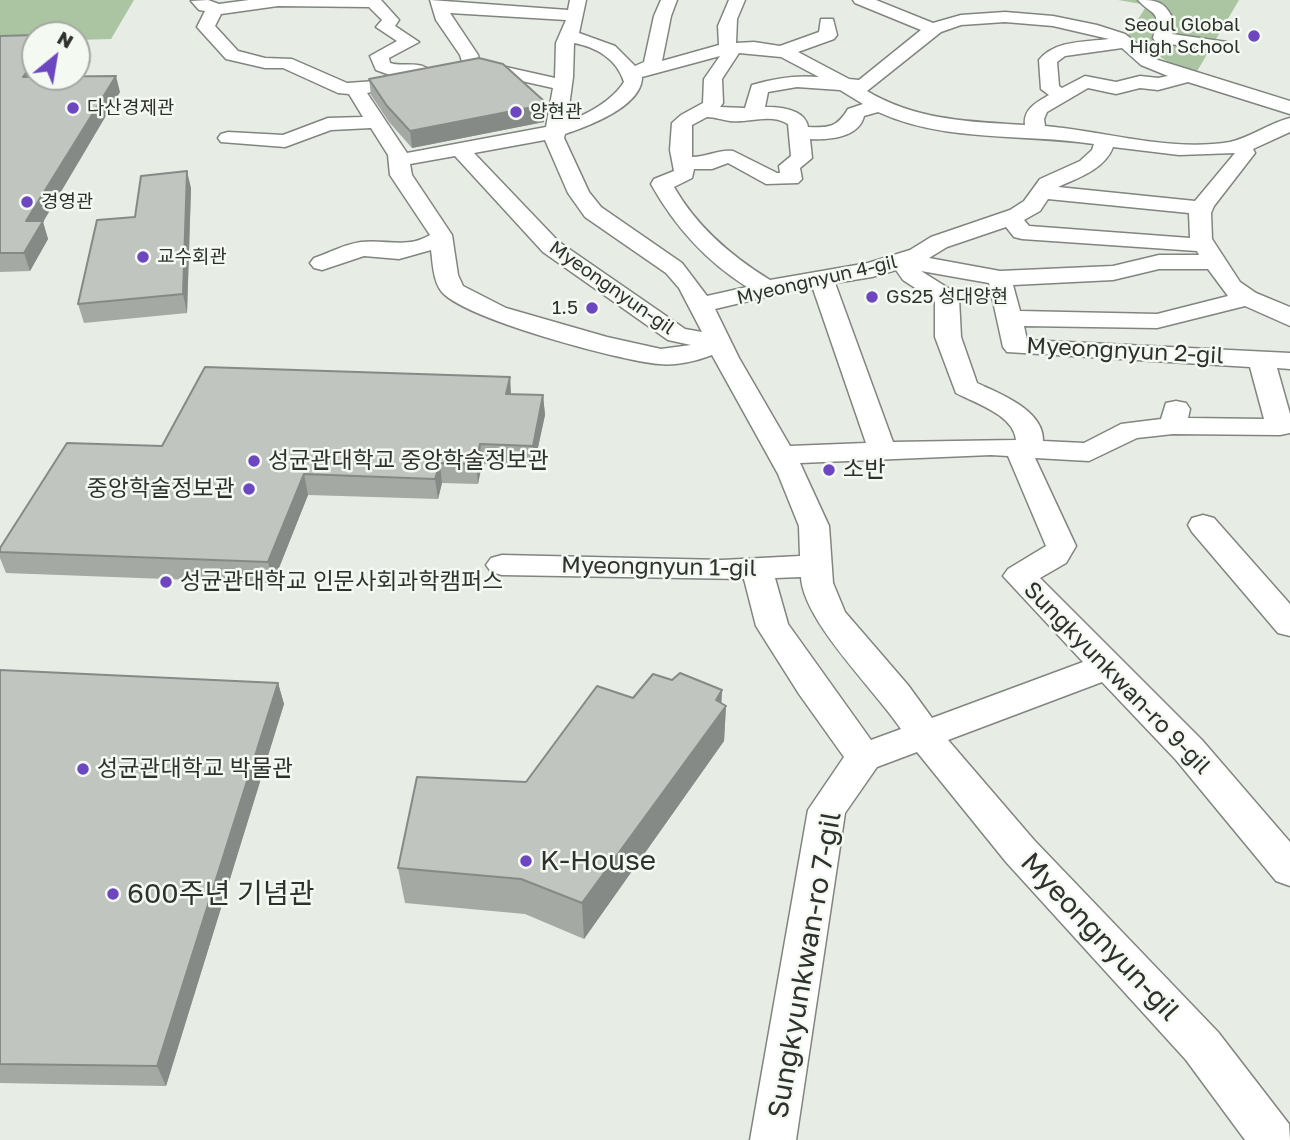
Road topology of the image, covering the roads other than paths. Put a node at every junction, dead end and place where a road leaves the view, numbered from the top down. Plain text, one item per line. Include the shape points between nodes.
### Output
1 (669, 0) edge
2 (737, 0) edge
3 (861, 0) edge
4 (1146, 0) edge
5 (326, 1) edge
6 (370, 1) edge
7 (952, 1) edge
8 (207, 4) edge
9 (440, 4) edge
10 (541, 7) edge
11 (574, 17) edge
12 (988, 19) junction
13 (827, 23) dead end
14 (934, 29) junction
15 (1124, 43) junction
16 (1227, 47) dead end
17 (727, 49) junction
18 (780, 52) junction
19 (457, 66) junction
20 (403, 72) junction
21 (636, 74) junction
22 (1189, 76) junction
23 (563, 85) junction
24 (842, 85) junction
25 (355, 89) junction
26 (1063, 95) junction
27 (879, 105) junction
28 (1290, 108) edge
29 (708, 110) junction
30 (754, 112) junction
31 (377, 122) junction
32 (1290, 124) edge
33 (556, 128) junction
34 (1036, 132) junction
35 (799, 133) junction
36 (228, 138) dead end
37 (1106, 140) junction
38 (1240, 145) junction
39 (459, 149) junction
40 (399, 160) junction
41 (684, 163) junction
42 (1042, 192) junction
43 (1202, 208) junction
44 (1010, 218) junction
45 (442, 240) junction
46 (1210, 254) junction
47 (902, 260) junction
48 (322, 263) dead end
49 (821, 277) junction
50 (1000, 278) junction
51 (767, 289) junction
52 (1247, 298) junction
53 (700, 304) junction
54 (1009, 318) junction
55 (1290, 319) edge
56 (720, 343) junction
57 (1261, 359) junction
58 (1290, 361) edge
59 (1026, 449) junction
60 (882, 450) junction
61 (781, 455) junction
62 (1203, 525) dead end
63 (502, 565) dead end
64 (816, 566) junction
65 (757, 569) junction
66 (1290, 625) edge
67 (1108, 666) junction
68 (924, 735) junction
69 (864, 757) junction
70 (1290, 870) edge
71 (774, 1140) edge
72 (1273, 1140) edge

1 - 21 street via 658,24 652,65
2 - 17 street via 730,10
3 - 14 street
4 - 16 street via 1160,7 1166,21 1162,38
5 - 6 street
5 - 8 street
6 - 20 street via 391,19 385,27 410,42 379,56 382,66
7 - 12 street
8 - 25 street via 206,27 232,55 286,63 345,89
9 - 10 street
9 - 19 street via 444,20 469,55
10 - 11 street
11 - 21 street via 589,40 614,53
11 - 23 street, Myeongnyun-gil via 565,43
12 - 14 street
12 - 15 street via 1085,27 1117,36
13 - 18 street via 828,35
14 - 24 street via 863,86
15 - 22 street via 1148,62
15 - 26 street via 1060,51 1048,60 1050,89
17 - 18 street
17 - 21 street
17 - 29 street via 730,54 725,65 713,79 713,103
18 - 24 street via 814,65
19 - 20 street
19 - 23 street
20 - 25 street via 391,83
21 - 33 street via 625,96 603,113
22 - 26 street via 1116,88 1085,82
22 - 28 street
23 - 33 street, Myeongnyun-gil
24 - 27 street
24 - 30 street via 790,80 765,86 759,89
25 - 31 street
26 - 34 street via 1039,109 1034,119
27 - 34 street via 922,121
27 - 35 street via 855,113 853,122 831,134
29 - 30 street via 735,116
29 - 41 street via 682,123
30 - 35 street via 793,118
31 - 36 street via 328,124 285,141
31 - 40 street
32 - 38 street
33 - 39 street via 536,136
33 - 53 street, Myeongnyun-gil via 554,138 579,193 593,212 674,268
34 - 37 street
35 - 41 street via 802,158 789,166 791,179 773,180 733,157
37 - 38 street via 1176,150
37 - 42 street, Myeongnyun 4-gil via 1101,153 1087,165 1048,184
38 - 43 street via 1245,153
39 - 40 street
39 - 56 street, Myeongnyun-gil via 551,247 677,335
40 - 45 street via 401,175
41 - 51 street via 685,174 663,184 673,206 705,245
42 - 43 street
42 - 44 street, Myeongnyun 4-gil via 1032,206
43 - 46 street via 1201,239
44 - 46 street via 1022,232
44 - 47 street, Myeongnyun 4-gil
45 - 48 street via 399,252 362,249
45 - 56 street via 446,275 453,290 497,313 661,357
46 - 50 street via 1113,273
46 - 52 street via 1231,287
47 - 49 street, Myeongnyun 4-gil via 872,270
47 - 50 street
47 - 59 street, Sungkyunkwan-ro 9-gil via 911,275 947,298 948,337 965,387 1025,422 1030,441
49 - 51 street, Myeongnyun 4-gil
49 - 60 street
50 - 54 street, Myeongnyun 2-gil
51 - 53 street, Myeongnyun 4-gil
52 - 54 street, Myeongnyun 2-gil via 1157,321
52 - 55 street
53 - 56 street, Myeongnyun-gil
54 - 57 street, Myeongnyun 2-gil via 1016,347
56 - 61 street, Myeongnyun-gil
57 - 58 street, Myeongnyun 2-gil
57 - 59 street via 1280,427 1174,417 1131,430 1089,452
59 - 60 street
59 - 67 street, Sungkyunkwan-ro 9-gil via 1021,458 1061,546 1055,556 1019,576
60 - 61 street
61 - 64 street, Myeongnyun-gil via 814,526
62 - 66 street
63 - 65 street, Myeongnyun 1-gil
64 - 65 street, Myeongnyun 1-gil
64 - 68 street, Myeongnyun-gil via 817,583 831,617
65 - 69 street via 772,626
67 - 68 street
67 - 70 street, Sungkyunkwan-ro 9-gil via 1189,750
68 - 69 street
68 - 72 street, Myeongnyun-gil via 1020,851 1202,1046
69 - 71 street, Sungkyunkwan-ro 7-gil via 827,810

